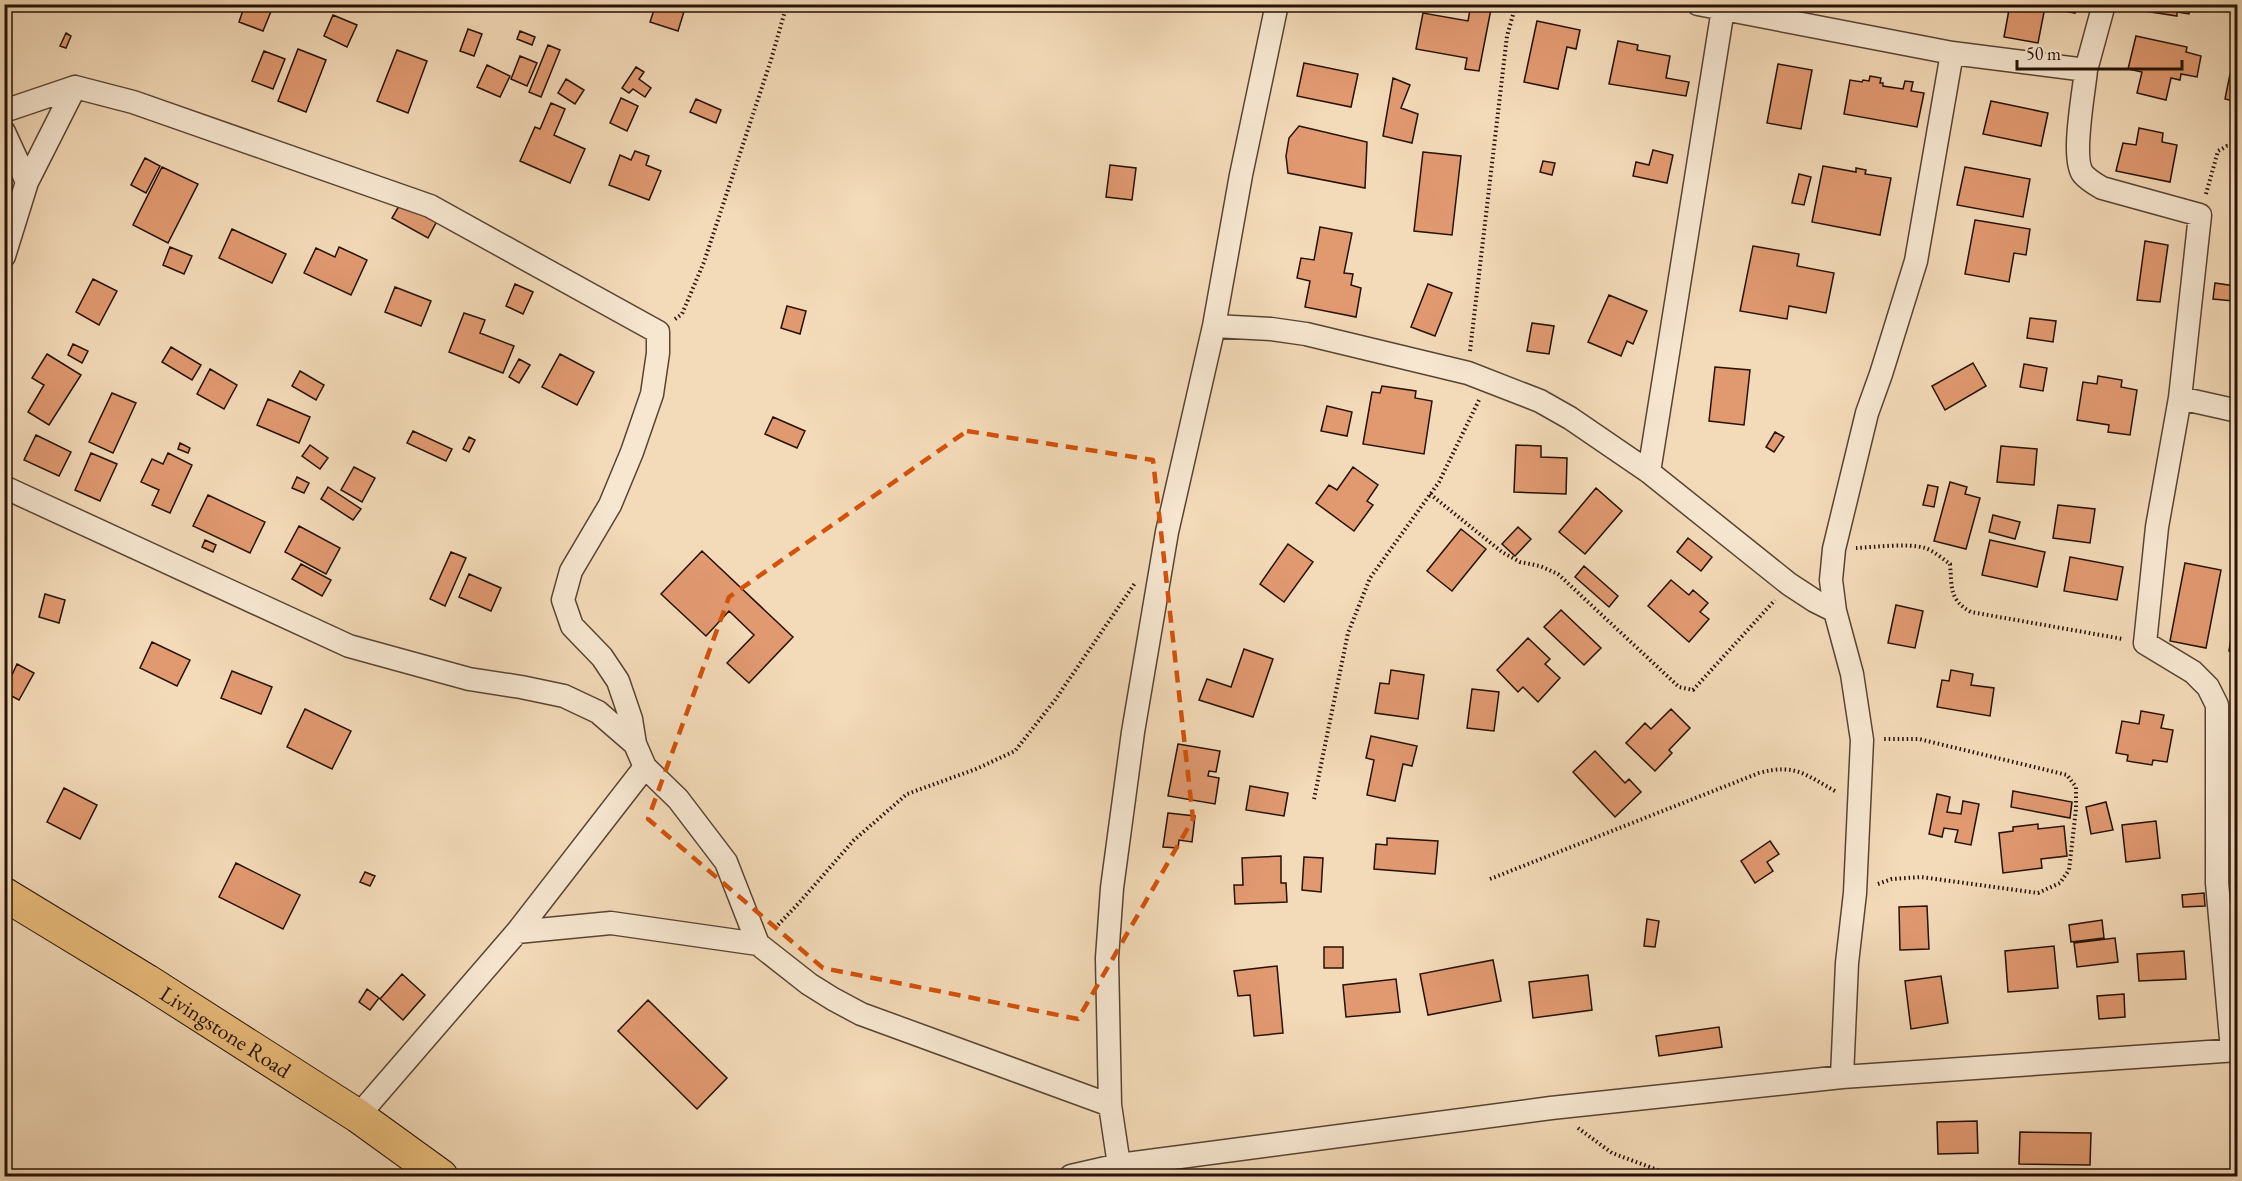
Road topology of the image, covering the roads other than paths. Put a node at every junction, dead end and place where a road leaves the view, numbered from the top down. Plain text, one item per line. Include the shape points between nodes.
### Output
1 (1277, 4) edge
2 (1698, 4) edge
3 (2104, 4) edge
4 (1723, 9) junction
5 (1952, 53) junction
6 (2086, 70) junction
7 (75, 87) junction
8 (4, 111) edge
9 (4, 132) edge
10 (27, 182) junction
11 (4, 256) edge
12 (1214, 326) junction
13 (2180, 398) junction
14 (2238, 411) edge
15 (1649, 472) junction
16 (4, 487) edge
17 (1835, 610) junction
18 (635, 744) junction
19 (645, 767) junction
20 (4, 894) edge
21 (517, 932) junction
22 (758, 944) junction
23 (2235, 1050) edge
24 (1842, 1077) junction
25 (1110, 1105) junction
26 (358, 1116) junction
27 (1119, 1165) junction
28 (441, 1176) edge
29 (1071, 1176) edge

1 - 12 street
2 - 4 street
3 - 6 street
4 - 5 street
4 - 15 street
5 - 6 street
5 - 17 street via 1916,261 1867,413 1834,549 1831,580
6 - 13 street via 2077,154 2081,172 2102,188 2200,215
7 - 8 street
7 - 10 street
7 - 18 street via 133,102 430,206 658,332 652,394 632,452 610,505 572,571 563,600 572,626 602,657 618,681
9 - 10 street
10 - 11 street
12 - 15 street via 1306,334 1478,376 1540,401
12 - 25 street via 1167,531 1113,877 1107,958
13 - 14 street
13 - 23 street via 2157,527 2145,643 2193,672 2208,687 2217,705 2217,883
15 - 17 street via 1790,584
16 - 18 street via 349,646 469,679 564,696 598,712
17 - 24 street via 1852,674 1862,740
18 - 19 street
19 - 21 street
19 - 22 street via 678,799 726,862
20 - 26 highway, Livingstone Road
21 - 22 street via 611,923
21 - 26 street
22 - 25 street via 809,984 861,1014
23 - 24 street
24 - 27 street via 1551,1108
25 - 27 street
26 - 28 highway, Livingstone Road
27 - 29 street

